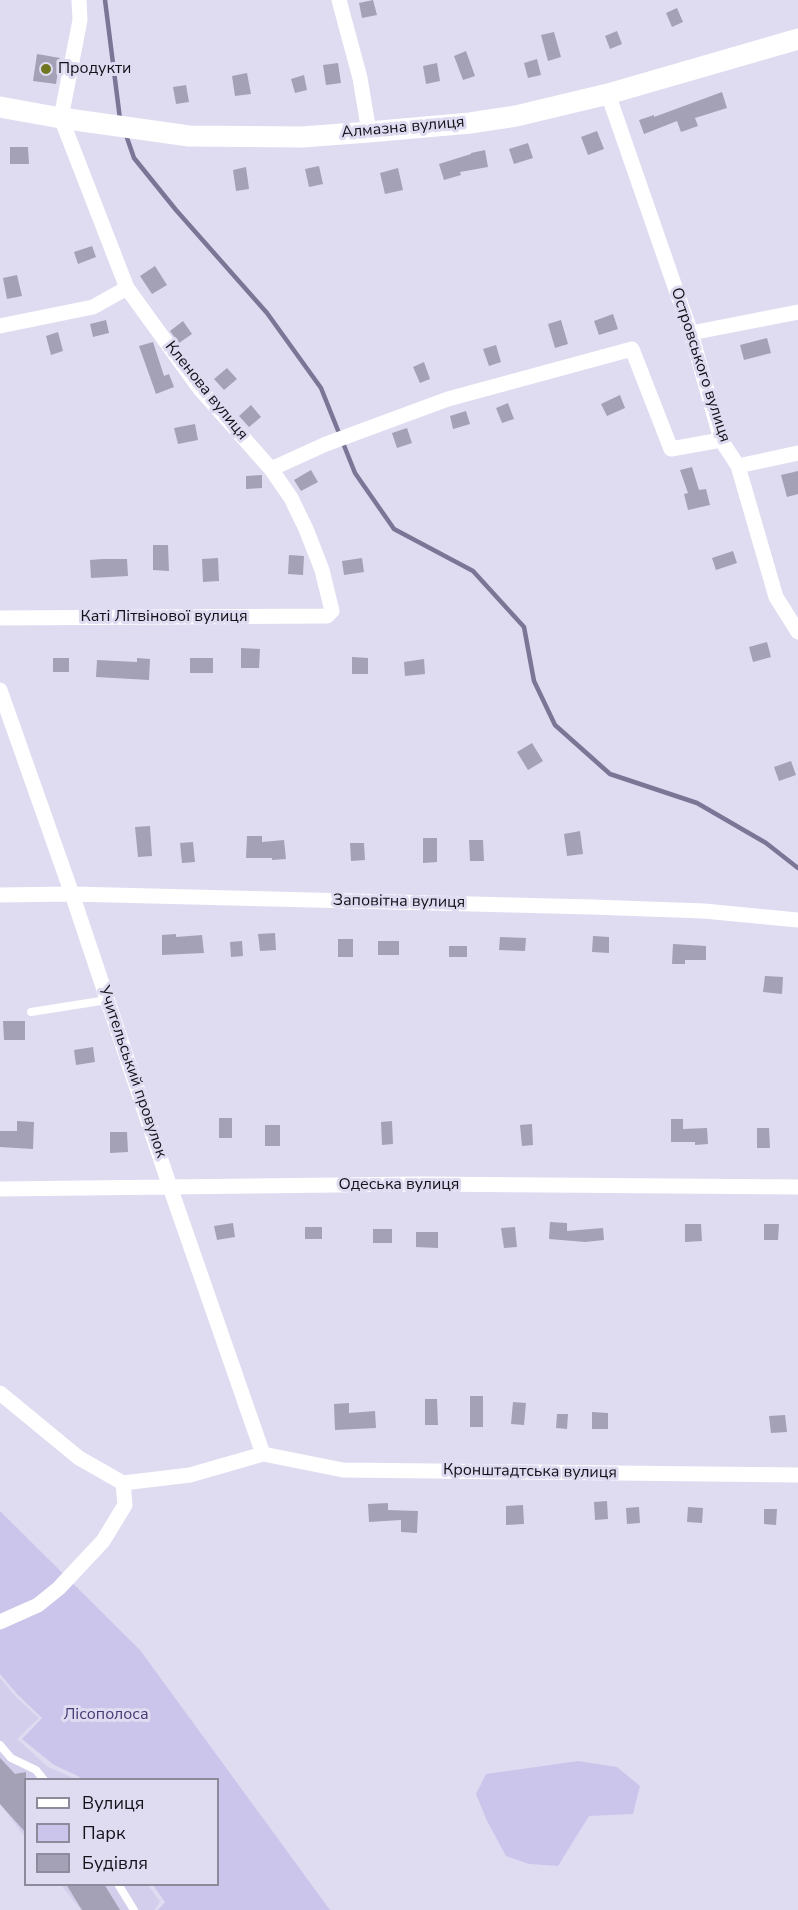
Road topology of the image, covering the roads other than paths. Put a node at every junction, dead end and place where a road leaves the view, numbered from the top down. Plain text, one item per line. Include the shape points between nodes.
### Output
1 (79, 0) edge
2 (339, 0) edge
3 (798, 39) edge
4 (608, 94) junction
5 (0, 107) edge
6 (61, 118) junction
7 (369, 132) junction
8 (127, 288) junction
9 (798, 312) edge
10 (0, 326) edge
11 (691, 333) junction
12 (721, 440) junction
13 (798, 453) edge
14 (738, 466) junction
15 (271, 470) junction
16 (327, 616) joint
17 (0, 618) edge
18 (797, 629) edge
19 (0, 690) edge
20 (72, 894) junction
21 (0, 895) edge
22 (798, 920) edge
23 (107, 1000) junction
24 (31, 1012) dead end
25 (170, 1186) junction
26 (798, 1187) edge
27 (0, 1189) edge
28 (0, 1394) edge
29 (263, 1454) junction
30 (798, 1475) edge
31 (123, 1483) junction
32 (0, 1622) edge
33 (0, 1745) edge
34 (43, 1778) edge
35 (119, 1886) edge
36 (134, 1910) edge

1 - 6 street via 80,20
2 - 7 street via 360,78
3 - 4 main road, Алмазна вулиця
4 - 7 main road, Алмазна вулиця via 516,116
4 - 11 street, Островського вулиця
5 - 6 main road, Алмазна вулиця
6 - 7 main road, Алмазна вулиця via 189,136
6 - 8 street, Кленова вулиця
8 - 10 street via 93,307
8 - 15 street, Кленова вулиця via 200,389
9 - 11 street
11 - 12 street, Островського вулиця
12 - 14 street, Островського вулиця
12 - 15 street via 672,449 632,348 448,399 326,444
13 - 14 street
14 - 18 street, Островського вулиця via 776,597
15 - 16 street, Кленова вулиця via 291,498 322,570 333,611
16 - 17 street, Каті Літвінової вулиця
19 - 20 street, Учительський провулок
20 - 21 street, Заповітна вулиця
20 - 22 street, Заповітна вулиця via 704,911
20 - 23 street, Учительський провулок
23 - 24 lane
23 - 25 street, Учительський провулок
25 - 26 street, Одеська вулиця
25 - 27 street, Одеська вулиця
25 - 29 street, Учительський провулок
28 - 31 street via 80,1458
29 - 30 street, Кронштадтська вулиця via 343,1470
29 - 31 street via 190,1475
31 - 32 street via 125,1505 103,1541 38,1605
33 - 34 lane via 11,1758 36,1770
35 - 36 lane

